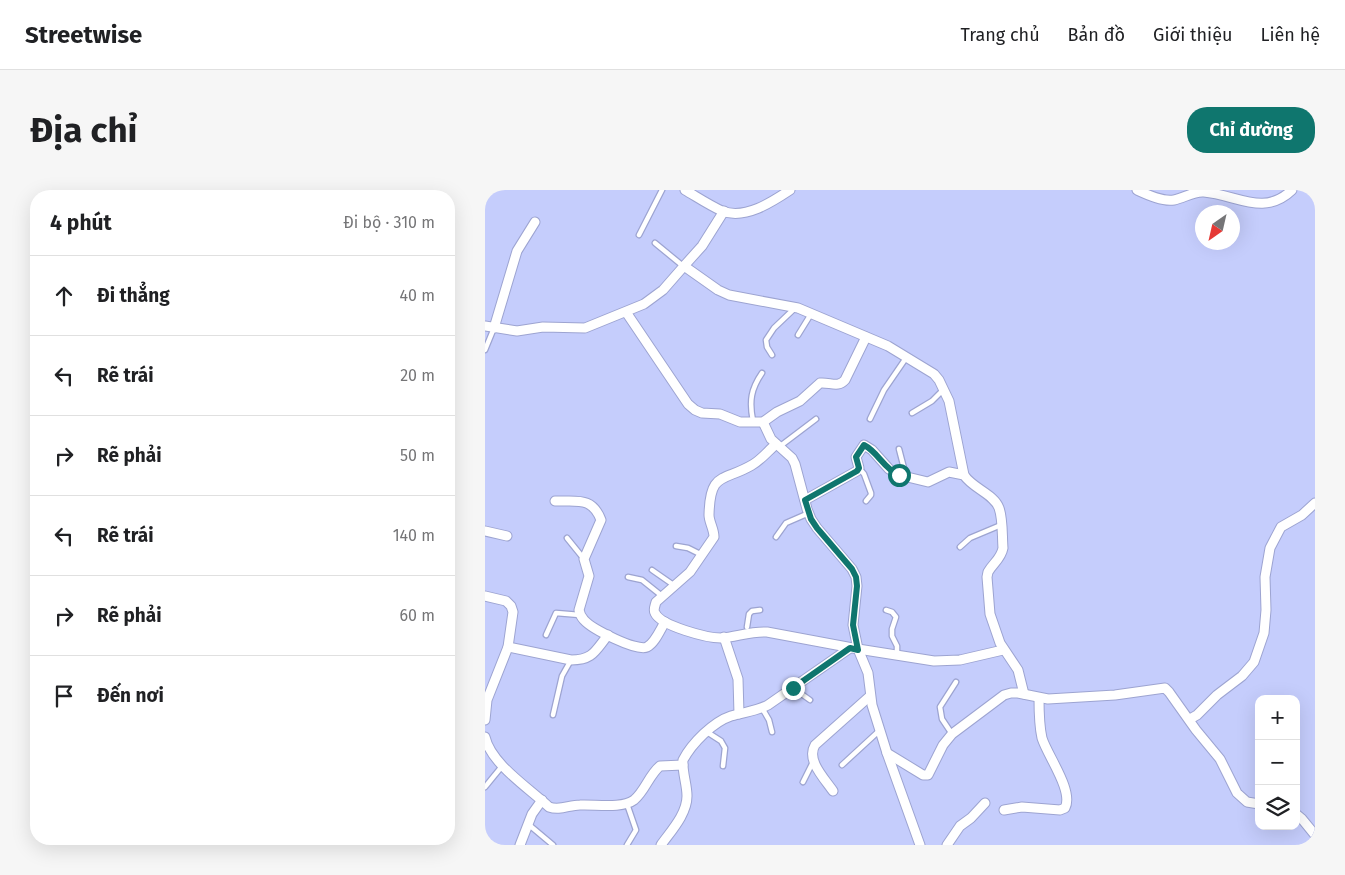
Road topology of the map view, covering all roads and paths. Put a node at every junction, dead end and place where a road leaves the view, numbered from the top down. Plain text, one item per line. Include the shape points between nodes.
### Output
1 (662, 190) edge
2 (685, 190) edge
3 (790, 190) edge
4 (1137, 190) edge
5 (1292, 190) edge
6 (724, 211) junction
7 (535, 222) dead end
8 (639, 235) dead end
9 (655, 243) dead end
10 (685, 266) junction
11 (796, 307) junction
12 (626, 312) junction
13 (811, 314) junction
14 (489, 327) edge
15 (799, 335) dead end
16 (866, 337) junction
17 (485, 350) edge
18 (772, 355) dead end
19 (907, 357) junction
20 (762, 372) dead end
21 (943, 389) junction
22 (912, 413) dead end
23 (870, 419) dead end
24 (816, 420) dead end
25 (758, 422) junction
26 (777, 446) junction
27 (899, 449) dead end
28 (859, 468) junction
29 (965, 475) junction
30 (906, 476) junction
31 (805, 500) junction
32 (555, 501) dead end
33 (866, 501) dead end
34 (1315, 503) edge
35 (809, 513) junction
36 (1001, 525) junction
37 (485, 532) edge
38 (507, 536) dead end
39 (567, 538) dead end
40 (776, 538) dead end
41 (676, 546) dead end
42 (960, 547) dead end
43 (702, 555) junction
44 (584, 559) junction
45 (652, 570) dead end
46 (628, 577) dead end
47 (675, 586) junction
48 (485, 596) edge
49 (662, 596) junction
50 (760, 610) dead end
51 (887, 610) dead end
52 (580, 615) junction
53 (665, 622) junction
54 (747, 630) junction
55 (547, 635) dead end
56 (608, 635) junction
57 (724, 638) junction
58 (508, 647) junction
59 (854, 649) junction
60 (1003, 650) junction
61 (897, 655) junction
62 (571, 660) junction
63 (956, 682) dead end
64 (793, 688) junction
65 (1024, 694) junction
66 (870, 696) junction
67 (1039, 698) junction
68 (810, 700) dead end
69 (762, 708) junction
70 (553, 714) dead end
71 (739, 714) junction
72 (1189, 719) junction
73 (485, 720) edge
74 (880, 730) junction
75 (707, 732) junction
76 (772, 732) dead end
77 (952, 734) junction
78 (485, 737) edge
79 (487, 752) edge
80 (887, 754) junction
81 (813, 761) junction
82 (683, 764) junction
83 (503, 765) junction
84 (842, 765) dead end
85 (723, 766) dead end
86 (803, 782) dead end
87 (485, 787) edge
88 (833, 791) dead end
89 (542, 800) junction
90 (985, 803) dead end
91 (1255, 803) edge
92 (627, 804) junction
93 (1004, 810) dead end
94 (1300, 817) edge
95 (528, 824) junction
96 (1315, 835) edge
97 (520, 845) edge
98 (553, 845) edge
99 (627, 845) edge
100 (661, 845) edge
101 (920, 845) edge
102 (947, 845) edge

1 - 8 lane
2 - 6 street
3 - 6 street via 749,212
4 - 5 street via 1165,200 1203,192 1263,204 1275,202
6 - 10 street
7 - 14 street via 520,244
9 - 10 lane
10 - 11 street via 729,295
10 - 12 street via 653,298
11 - 13 street
11 - 18 lane via 766,340
12 - 14 street via 585,328 543,327 517,331
12 - 25 street via 695,410 714,412 740,422
13 - 15 lane
13 - 16 street
14 - 17 lane
16 - 19 street
16 - 25 street via 842,384 820,382 794,405
19 - 21 street via 934,374
19 - 23 lane via 884,390
20 - 25 lane via 753,387 751,410
21 - 22 lane via 932,401
21 - 29 street via 952,409
24 - 26 lane
25 - 26 street
26 - 31 street via 792,458
26 - 43 street via 751,465 722,477 716,483 709,515 714,537
27 - 30 lane
28 - 30 street via 856,457 864,445 893,473
28 - 31 street via 854,474
28 - 33 lane via 871,493
29 - 30 street via 949,472 928,482
29 - 36 street via 996,502
31 - 35 street
32 - 44 street via 589,503 601,520
34 - 72 street via 1281,527 1270,548 1265,577 1264,632 1254,662 1242,676
35 - 40 lane via 786,523
35 - 59 street via 856,577
36 - 42 lane via 970,538
36 - 60 street via 1002,554 987,577 990,614
37 - 38 street
39 - 44 lane
41 - 43 lane
43 - 47 street
44 - 52 street via 589,576
45 - 47 lane
46 - 49 lane via 642,580
47 - 49 street
48 - 58 street via 506,601 511,606
49 - 53 street via 654,608
50 - 54 lane via 749,614
51 - 61 lane via 896,617 892,636
52 - 55 lane via 556,613
52 - 56 street via 588,624
53 - 56 street via 645,648
53 - 57 street
54 - 57 street
54 - 59 street
56 - 62 street via 586,659
57 - 71 street via 737,679
58 - 62 street
58 - 73 street via 487,700
59 - 61 street
59 - 64 street
59 - 66 street via 868,673
60 - 61 street via 947,661
60 - 65 street via 1018,670
62 - 70 lane via 562,676
63 - 77 lane via 940,707 942,719
64 - 68 lane
64 - 69 street
65 - 67 street
65 - 77 street via 1011,692 1004,695
66 - 74 street
66 - 81 street via 815,745
67 - 72 street via 1115,695 1165,688
67 - 93 street via 1043,740 1068,803 1059,810 1023,807
69 - 71 street
69 - 76 lane
71 - 75 street via 724,719
72 - 91 street via 1221,759 1237,793 1247,802
74 - 80 street
74 - 84 lane
75 - 82 street via 687,753
75 - 85 lane via 721,741 725,748
77 - 80 street via 927,775
78 - 79 street
79 - 83 street
80 - 101 street
81 - 86 lane
81 - 88 street
82 - 92 street via 660,766 639,795
82 - 100 street via 685,806
83 - 87 lane
83 - 89 street
89 - 92 street via 554,809 581,804
89 - 95 street
90 - 102 street via 960,826
92 - 99 lane via 635,830
94 - 96 street
95 - 97 street
95 - 98 lane

